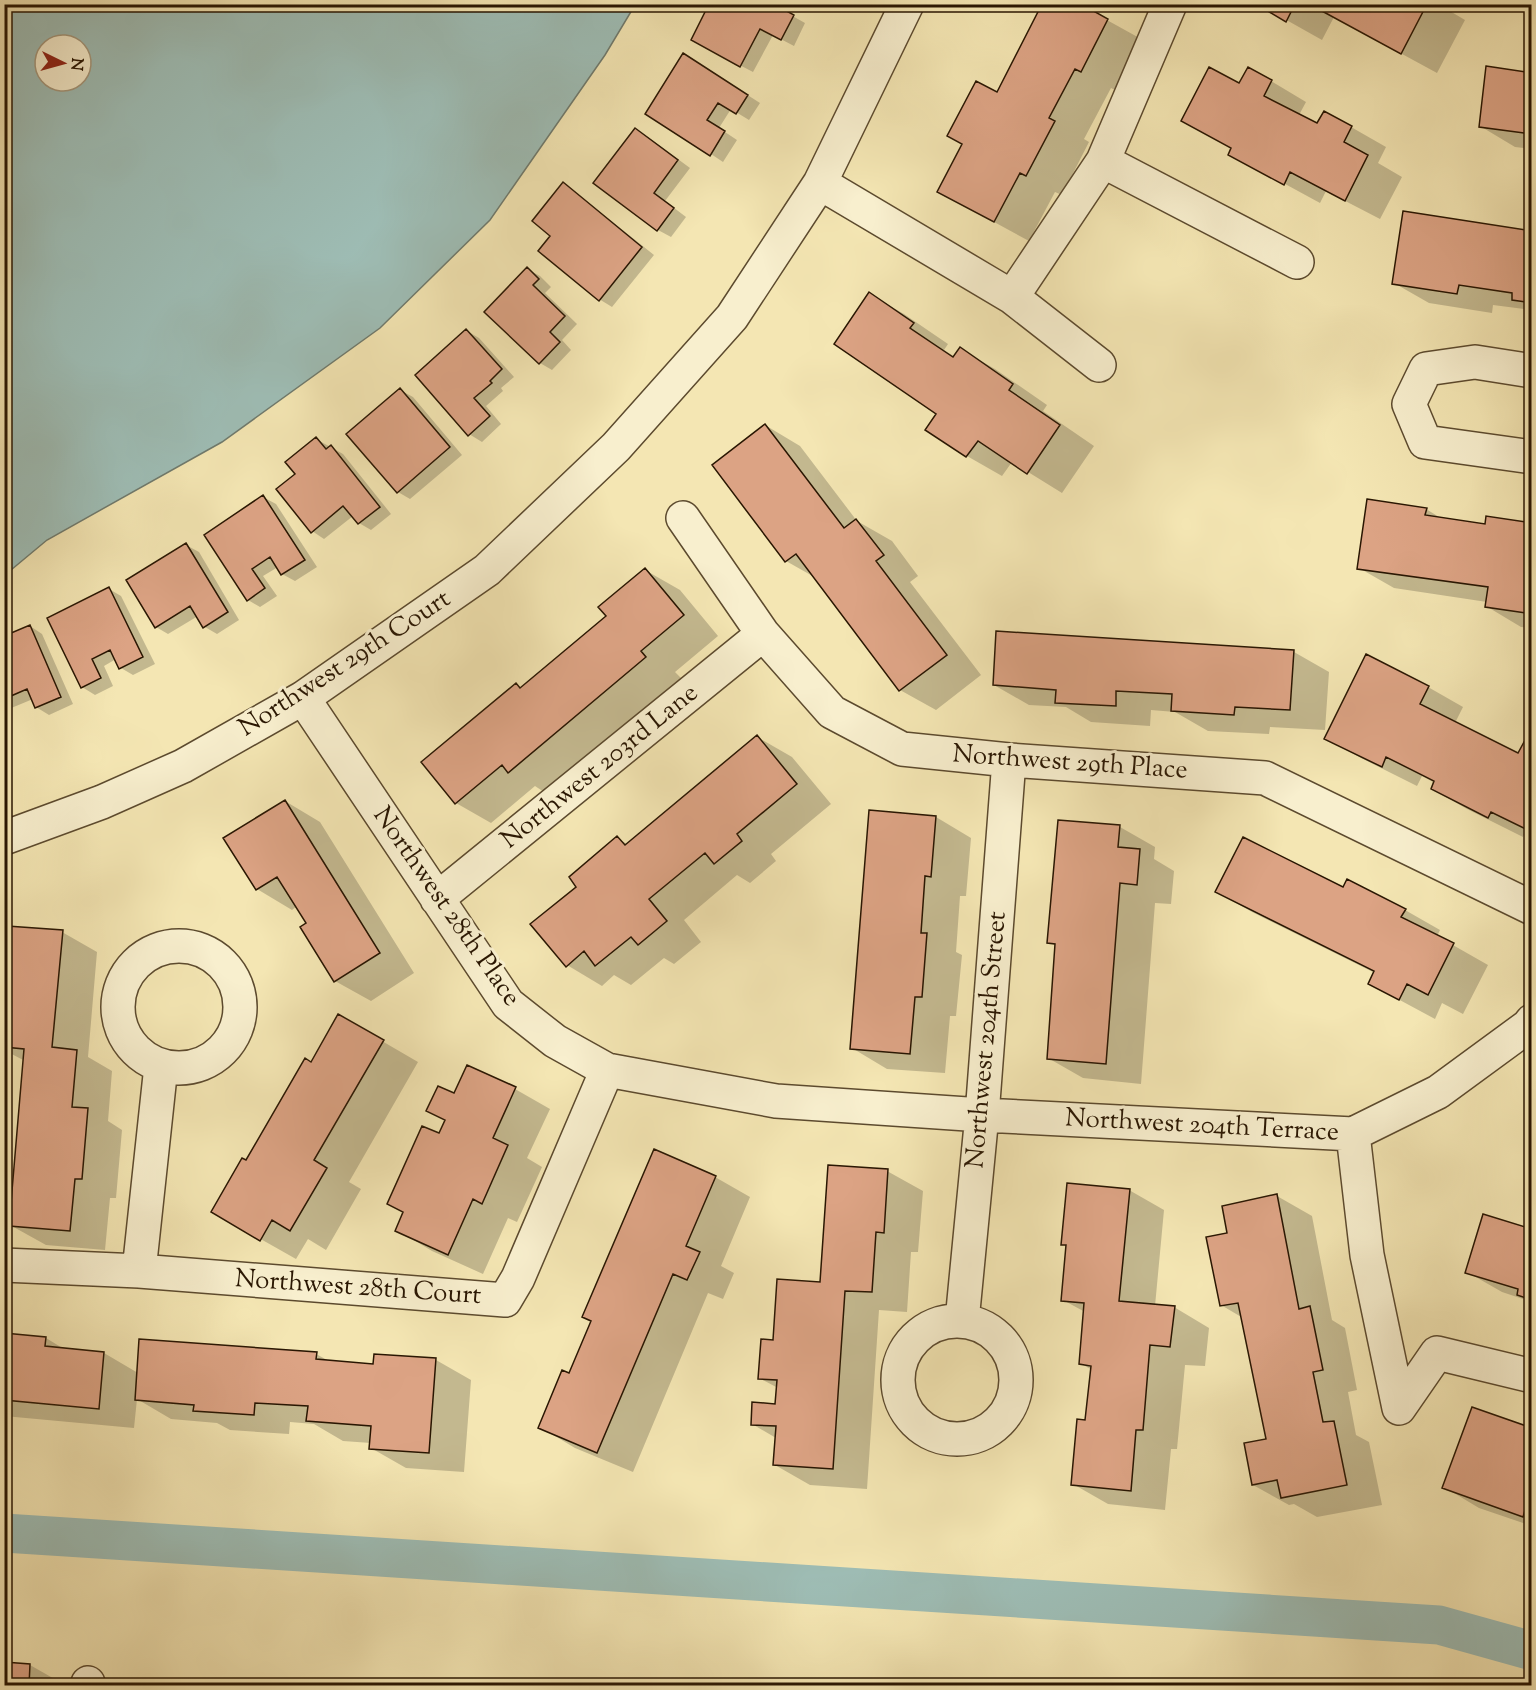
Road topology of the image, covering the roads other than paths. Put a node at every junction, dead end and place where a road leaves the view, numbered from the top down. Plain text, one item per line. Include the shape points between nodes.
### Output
1 (908, 4) edge
2 (1170, 4) edge
3 (1103, 161) junction
4 (820, 183) junction
5 (1297, 262) dead end
6 (1012, 297) junction
7 (1099, 364) dead end
8 (1532, 371) edge
9 (1532, 457) edge
10 (683, 518) dead end
11 (763, 634) junction
12 (303, 698) junction
13 (1009, 760) junction
14 (4, 838) edge
15 (437, 899) junction
16 (1532, 908) edge
17 (1532, 1021) edge
18 (161, 1066) dead end
19 (607, 1070) junction
20 (982, 1115) junction
21 (1353, 1134) junction
22 (4, 1265) edge
23 (139, 1271) junction
24 (962, 1321) dead end
25 (1532, 1376) edge

1 - 4 street, Northwest 29th Court
2 - 3 street
3 - 5 street
3 - 6 street
4 - 6 street
4 - 12 street, Northwest 29th Court via 732,317 616,447 487,570
6 - 7 street
8 - 9 street via 1475,362 1426,369 1409,404 1425,442
10 - 11 street, Northwest 29th Place
11 - 13 street, Northwest 29th Place via 831,712 902,749
11 - 15 street, Northwest 203rd Lane
12 - 14 street, Northwest 29th Court via 183,766 102,802
12 - 15 street, Northwest 28th Place
13 - 16 street, Northwest 29th Place via 1265,777
13 - 20 street, Northwest 204th Street
15 - 19 street, Northwest 28th Place via 508,1004 555,1041
17 - 21 street, Northwest 204th Terrace via 1438,1092
18 - 23 street
19 - 20 street, Northwest 28th Place via 776,1101
19 - 23 street, Northwest 28th Court via 505,1300
20 - 21 street, Northwest 204th Terrace
20 - 24 street, Northwest 204th Street
21 - 25 street via 1367,1255 1399,1408 1437,1353
22 - 23 street, Northwest 28th Court

